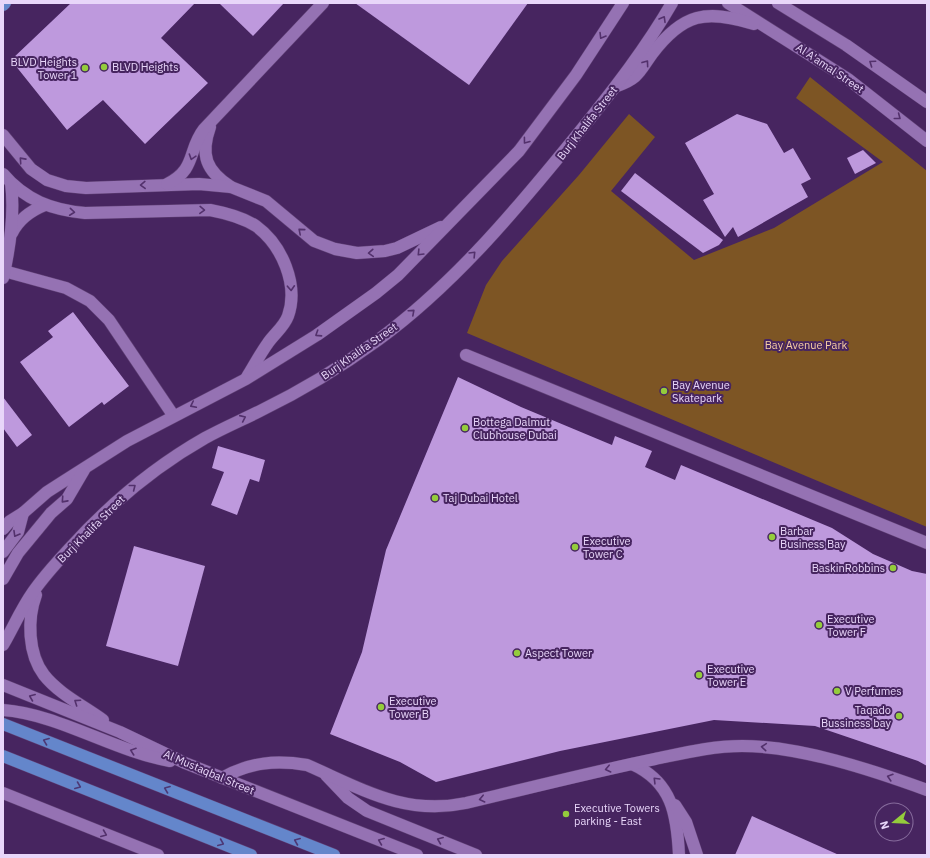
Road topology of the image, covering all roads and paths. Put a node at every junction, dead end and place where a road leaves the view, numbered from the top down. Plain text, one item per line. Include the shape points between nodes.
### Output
1 (323, 3) edge
2 (622, 3) edge
3 (672, 3) edge
4 (728, 3) edge
5 (778, 3) edge
6 (770, 28) junction
7 (617, 86) junction
8 (927, 102) edge
9 (211, 124) junction
10 (3, 135) edge
11 (927, 141) edge
12 (7, 178) edge
13 (165, 184) junction
14 (231, 187) junction
15 (45, 205) junction
16 (446, 225) junction
17 (10, 238) junction
18 (4, 274) edge
19 (466, 355) dead end
20 (246, 378) junction
21 (174, 415) junction
22 (86, 468) junction
23 (23, 513) junction
24 (3, 529) edge
25 (927, 543) edge
26 (3, 552) edge
27 (45, 577) junction
28 (3, 579) edge
29 (3, 646) edge
30 (3, 685) edge
31 (3, 710) edge
32 (3, 724) edge
33 (120, 732) junction
34 (3, 756) edge
35 (185, 763) junction
36 (632, 764) junction
37 (325, 773) junction
38 (222, 778) junction
39 (927, 790) edge
40 (3, 793) edge
41 (669, 797) junction
42 (3, 801) edge
43 (33, 805) junction
44 (158, 855) edge
45 (251, 855) edge
46 (334, 855) edge
47 (417, 855) edge
48 (476, 855) edge
49 (679, 855) edge
50 (697, 855) edge

1 - 9 street
2 -> 16 street via 599,42 519,151
7 -> 3 street, Burj Khalifa Street via 654,34
4 - 6 street, Al A'amal Street
8 -> 5 street via 846,45
7 -> 6 street via 633,80 665,38 686,21 719,14
6 -> 11 street, Al A'amal Street via 848,79
27 -> 7 street, Burj Khalifa Street via 93,524 152,472 205,438 261,411 316,380 378,340 409,316 466,262 518,206
9 -> 13 street via 199,136 187,168 178,178
9 - 14 street via 205,146 208,165 220,180
13 -> 10 street via 86,188 66,186 47,180 31,169
12 - 15 street via 26,196
12 - 17 street via 13,211
13 - 14 street
16 -> 14 street via 385,252 358,253 326,247 314,241 277,208
15 - 17 street via 23,217
15 -> 20 street via 64,211 85,213 210,210 226,213 256,226 278,251 291,285 291,302 288,316
16 -> 20 street via 398,275 376,293 316,336
17 - 18 street
18 - 21 street via 66,288 90,301 109,320
19 - 25 street
20 -> 21 street
21 - 22 street via 127,440
22 - 23 street via 47,492
22 -> 28 street via 66,499 18,553
23 - 24 street
23 -> 26 street via 18,532
27 - 29 street, Burj Khalifa Street via 32,594
33 -> 27 street via 60,690 44,675 38,663 31,638 31,613
33 -> 30 street, Al Mustaqbal Street
35 -> 31 street via 145,756 32,714
46 -> 32 main road
33 - 35 street, Al Mustaqbal Street
34 -> 45 main road
35 - 38 street, Al Mustaqbal Street
36 -> 37 street via 466,803 432,808 398,803
39 -> 36 street via 875,772 809,755 764,747 718,747
41 -> 36 street via 654,777
37 - 38 street via 307,765 277,762 251,765
48 -> 37 street via 367,810 348,798
47 -> 38 street, Al Mustaqbal Street
40 - 43 street
41 - 49 street via 677,828
41 - 50 street via 686,822
42 - 43 street
43 -> 44 street

